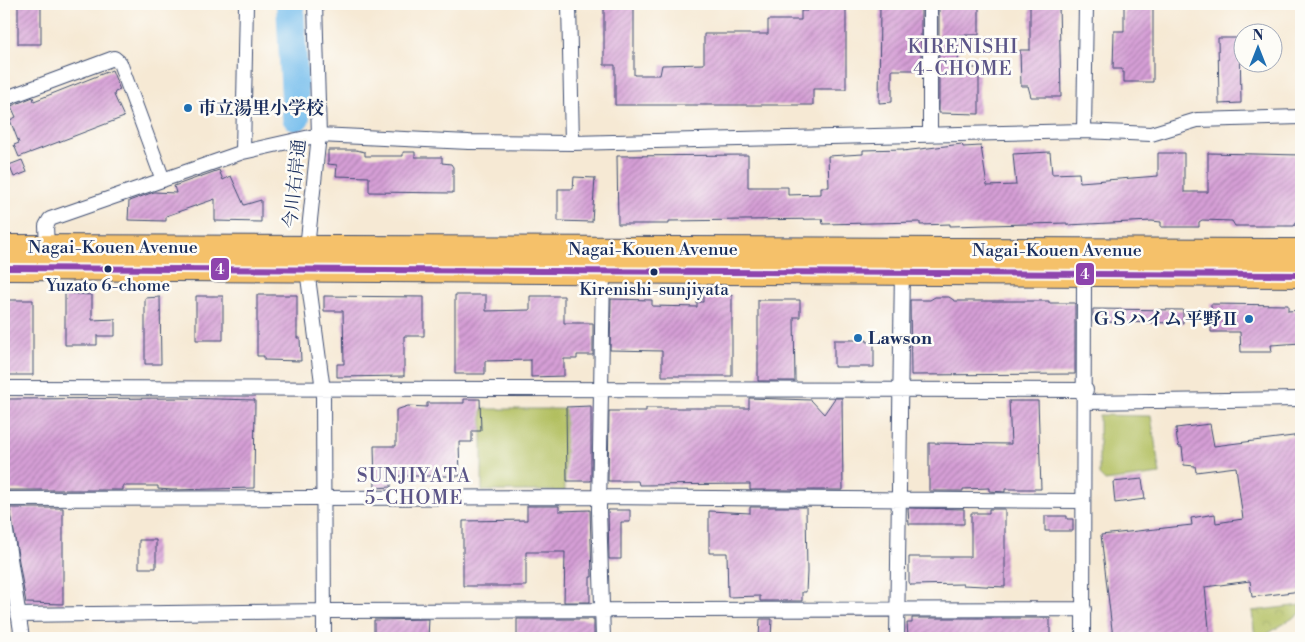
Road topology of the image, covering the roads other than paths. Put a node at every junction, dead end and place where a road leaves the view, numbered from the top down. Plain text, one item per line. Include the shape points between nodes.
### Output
1 (246, 4) edge
2 (315, 4) edge
3 (569, 4) edge
4 (930, 4) edge
5 (1086, 4) edge
6 (4, 97) edge
7 (1301, 117) edge
8 (1084, 131) junction
9 (930, 134) junction
10 (319, 135) junction
11 (572, 142) junction
12 (243, 152) junction
13 (163, 180) junction
14 (4, 247) edge
15 (47, 247) junction
16 (1301, 251) edge
17 (307, 259) junction
18 (902, 261) junction
19 (4, 268) edge
20 (603, 272) junction
21 (1084, 273) junction
22 (1301, 275) edge
23 (4, 388) edge
24 (602, 388) junction
25 (323, 390) junction
26 (900, 390) junction
27 (1085, 396) junction
28 (1301, 399) edge
29 (322, 497) junction
30 (599, 497) junction
31 (4, 499) edge
32 (899, 501) junction
33 (1083, 501) junction
34 (4, 518) edge
35 (1084, 609) junction
36 (323, 611) junction
37 (898, 611) junction
38 (603, 612) junction
39 (18, 615) junction
40 (22, 638) edge
41 (324, 638) edge
42 (603, 638) edge
43 (897, 638) edge
44 (1083, 638) edge

1 - 12 street
2 - 10 street, 今川右岸通
3 - 11 street
4 - 9 street
5 - 8 street
6 - 13 street via 114,58 120,63
7 - 8 street via 1197,120 1151,134
8 - 9 street
9 - 11 street
10 - 11 street via 469,142
10 - 12 street
10 - 17 street, 今川右岸通
12 - 13 street
13 - 15 street via 50,219 46,226
14 - 15 highway, Nagai-Kouen Avenue
15 - 17 highway, Nagai-Kouen Avenue
16 - 18 highway, Nagai-Kouen Avenue
17 - 18 highway, Nagai-Kouen Avenue
17 - 19 highway, Nagai-Kouen Avenue
17 - 20 highway, Nagai-Kouen Avenue
17 - 25 street, 今川右岸通
18 - 20 highway, Nagai-Kouen Avenue
18 - 21 highway, Nagai-Kouen Avenue
18 - 26 street
20 - 24 street
21 - 22 highway, Nagai-Kouen Avenue
21 - 27 street
23 - 25 street
24 - 25 street
24 - 26 street
24 - 30 street
25 - 29 street, 今川右岸通
26 - 27 street
26 - 32 street
27 - 28 street
27 - 33 street
29 - 30 street
29 - 31 street
29 - 36 street, 今川右岸通
30 - 32 street
30 - 38 street
32 - 33 street
32 - 37 street
33 - 35 street
34 - 39 street
35 - 37 street
35 - 44 street
36 - 38 street
36 - 39 street
36 - 41 street, 今川右岸通
37 - 38 street
37 - 43 street
38 - 42 street
39 - 40 street

